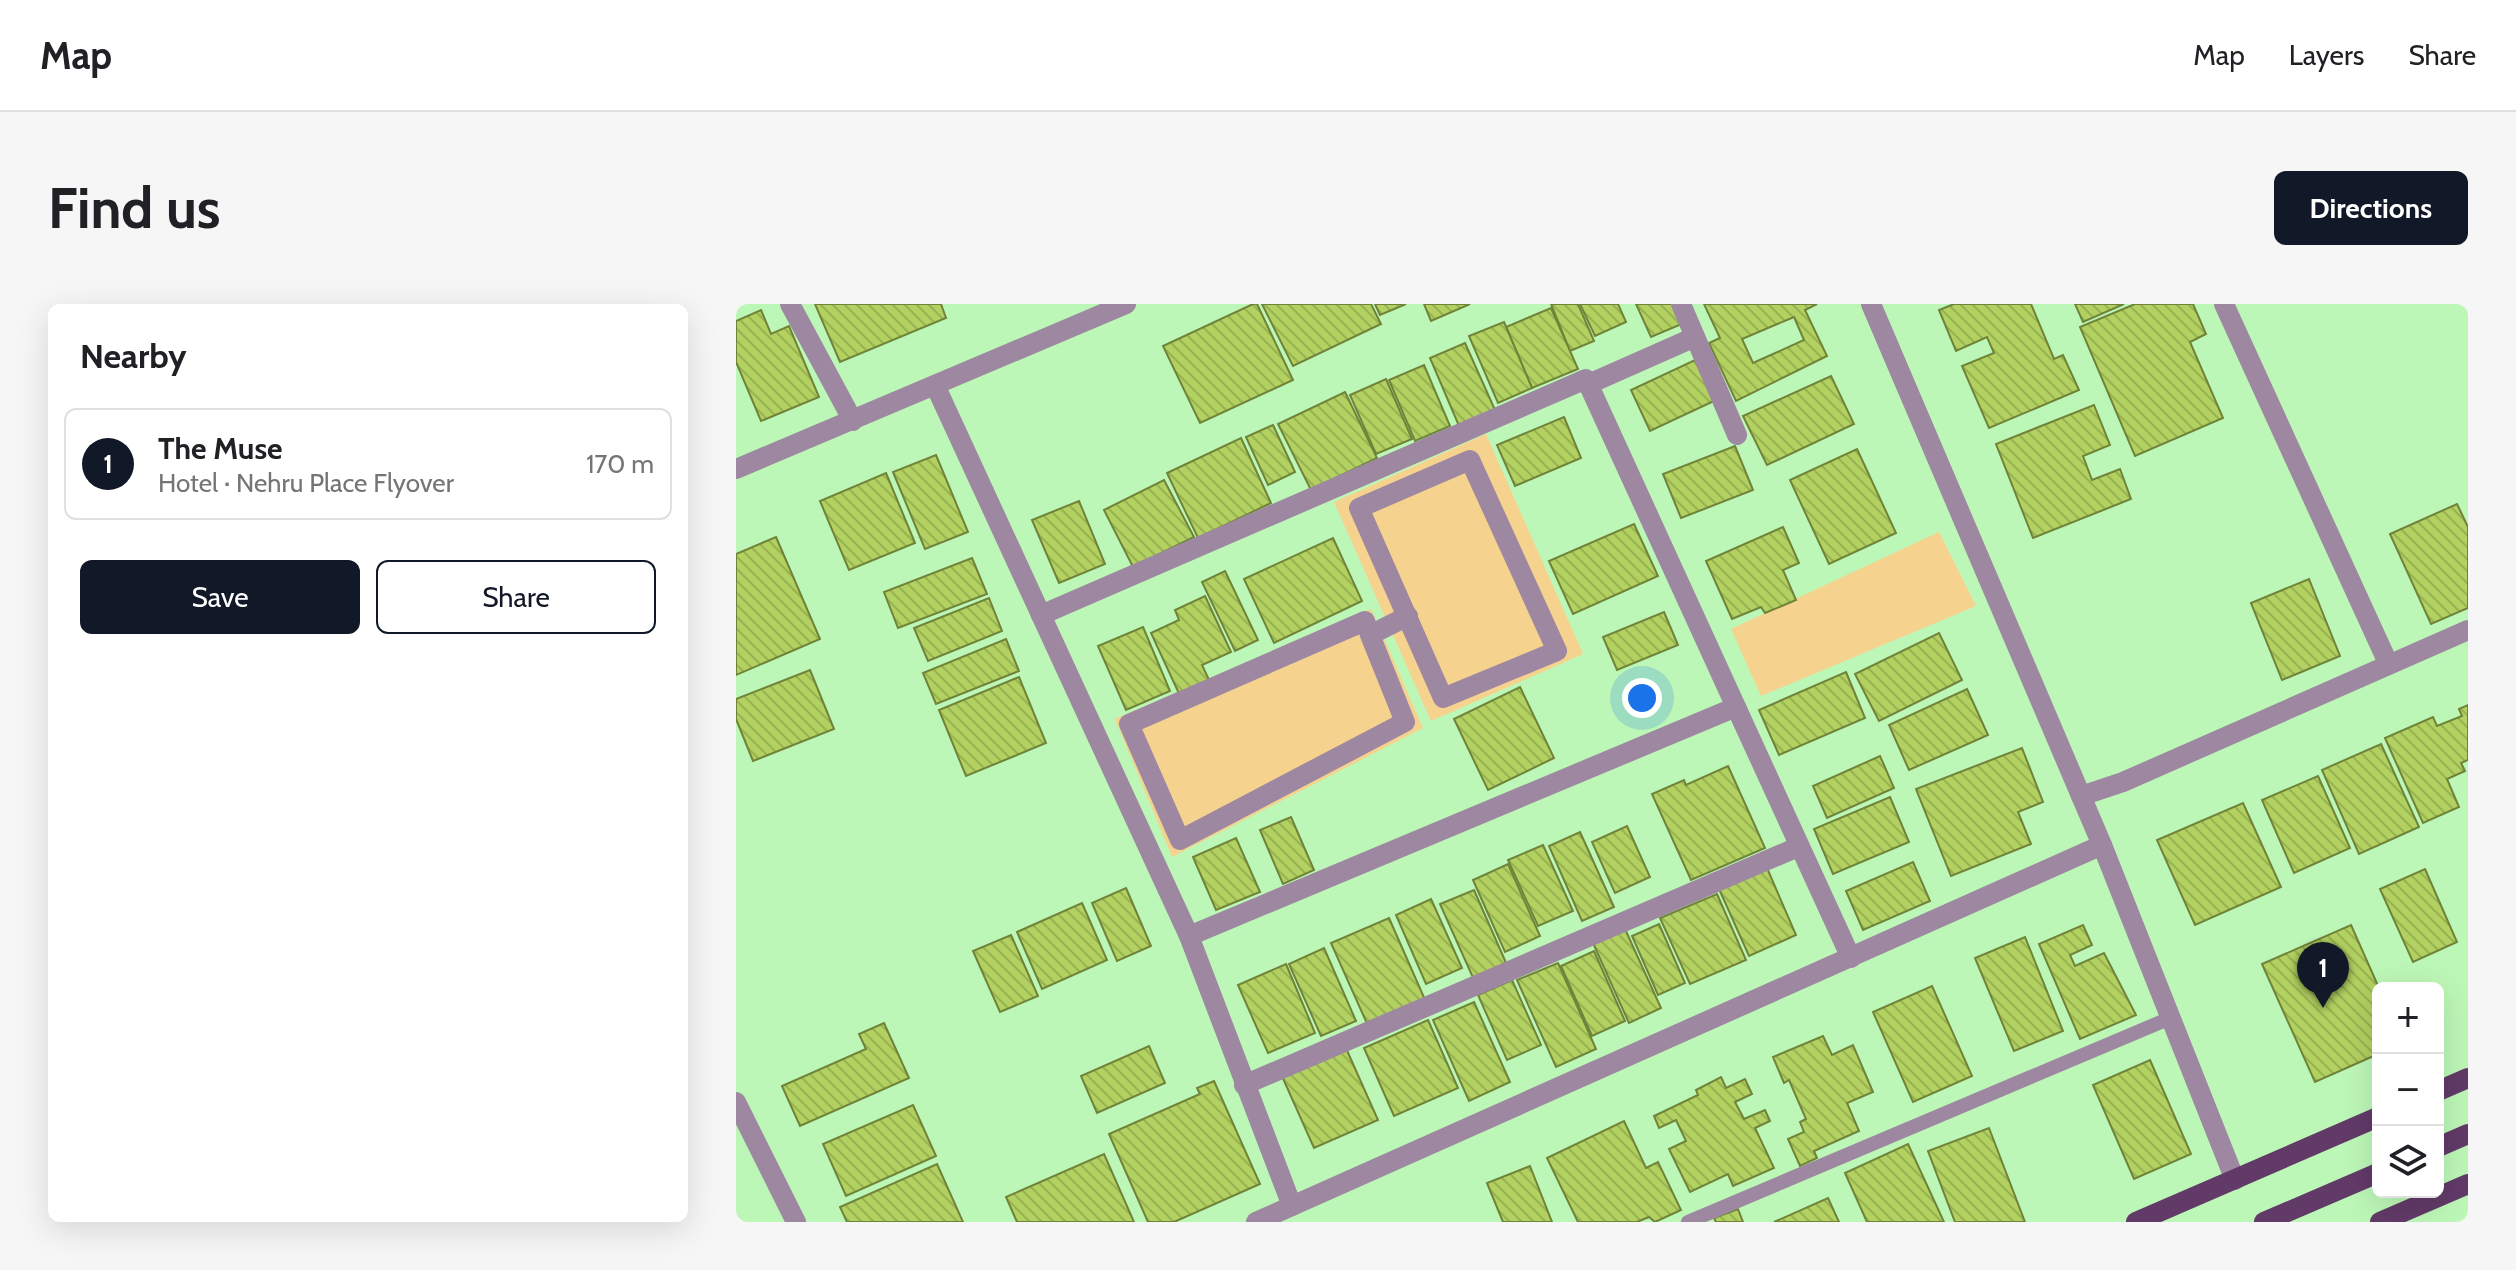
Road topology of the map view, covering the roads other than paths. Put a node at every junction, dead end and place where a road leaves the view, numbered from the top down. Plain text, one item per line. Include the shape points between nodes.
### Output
1 (790, 304) edge
2 (1126, 304) edge
3 (1681, 304) edge
4 (1871, 304) edge
5 (2224, 304) edge
6 (1695, 337) junction
7 (1591, 383) junction
8 (935, 385) junction
9 (853, 421) junction
10 (1737, 435) dead end
11 (1400, 458) junction
12 (736, 469) edge
13 (1413, 485) junction
14 (1041, 615) junction
15 (1408, 616) junction
16 (2468, 630) edge
17 (1370, 635) junction
18 (2388, 663) junction
19 (1736, 707) junction
20 (1148, 769) junction
21 (1120, 785) junction
22 (2081, 796) junction
23 (2102, 845) junction
24 (1798, 847) junction
25 (1189, 936) junction
26 (1851, 958) junction
27 (2168, 1019) junction
28 (2468, 1078) edge
29 (1244, 1085) junction
30 (2444, 1088) edge
31 (736, 1102) edge
32 (2372, 1120) edge
33 (2468, 1134) edge
34 (2444, 1144) edge
35 (2372, 1176) edge
36 (2235, 1180) junction
37 (2468, 1184) edge
38 (1292, 1206) junction
39 (796, 1222) edge
40 (1256, 1222) edge
41 (1688, 1222) edge
42 (2136, 1222) edge
43 (2264, 1222) edge
44 (2380, 1222) edge

1 - 9 street
2 - 8 street
3 - 6 street
4 - 22 street
5 - 18 street
6 - 7 street
6 - 10 street
7 - 11 street via 1579,379
7 - 19 street
8 - 9 street
8 - 14 street
9 - 12 street
11 - 13 street
11 - 14 street
13 - 15 street via 1359,508
13 - 15 street via 1470,460 1557,651 1443,698
14 - 21 street
15 - 17 street
16 - 18 street
17 - 20 street via 1365,621 1129,724
17 - 20 street via 1405,722 1180,840
18 - 22 street
19 - 24 street
19 - 25 street
20 - 21 street
21 - 25 street
22 - 23 street
23 - 26 street
23 - 27 street
24 - 26 street
24 - 29 street
25 - 29 street
26 - 38 street
27 - 36 street
27 - 41 lane
28 - 30 main road
29 - 38 street
31 - 39 street
32 - 36 main road
33 - 34 main road
35 - 43 main road
36 - 42 main road
37 - 44 main road
38 - 40 street

